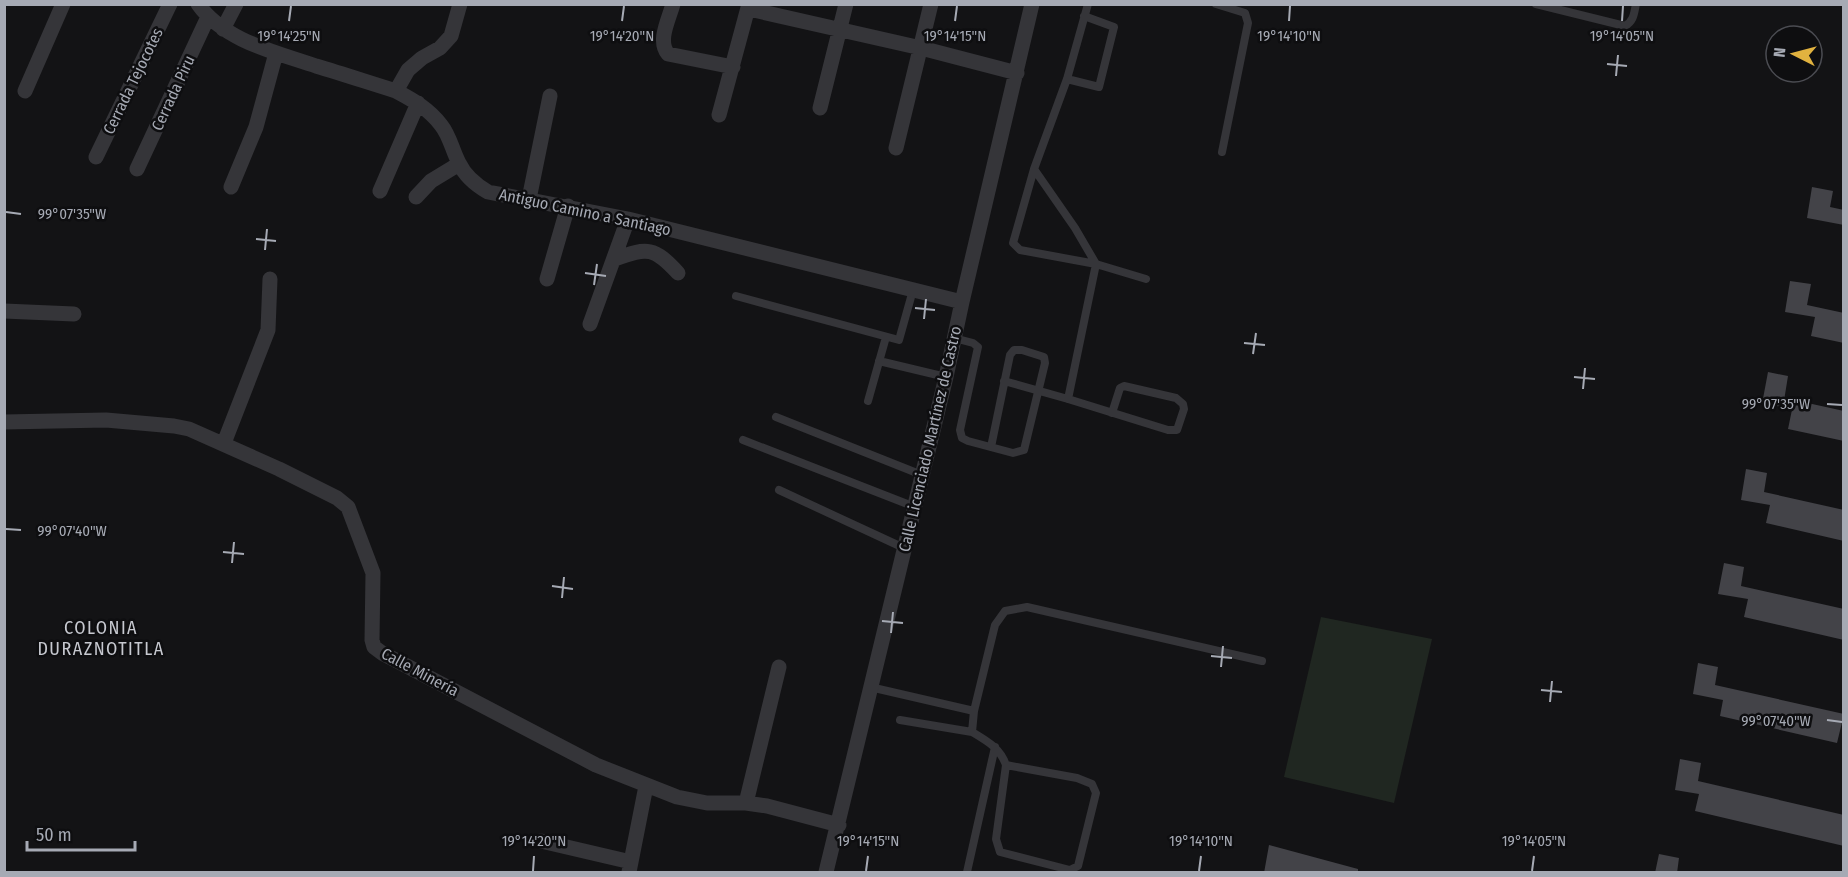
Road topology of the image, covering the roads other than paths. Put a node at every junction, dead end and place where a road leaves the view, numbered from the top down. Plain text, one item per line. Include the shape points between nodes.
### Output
1 (63, 4) edge
2 (170, 4) edge
3 (236, 4) edge
4 (460, 4) edge
5 (673, 4) edge
6 (846, 4) edge
7 (931, 4) edge
8 (1032, 4) edge
9 (1088, 4) edge
10 (1216, 4) edge
11 (1536, 4) edge
12 (1636, 4) edge
13 (749, 7) edge
14 (202, 9) edge
15 (1084, 16) junction
16 (223, 29) junction
17 (841, 30) junction
18 (921, 48) junction
19 (276, 53) junction
20 (733, 67) junction
21 (1017, 73) junction
22 (1066, 79) junction
23 (25, 90) dead end
24 (396, 91) junction
25 (550, 96) dead end
26 (417, 103) junction
27 (820, 108) dead end
28 (719, 114) dead end
29 (896, 148) dead end
30 (1222, 152) dead end
31 (96, 157) dead end
32 (459, 164) junction
33 (137, 169) dead end
34 (1034, 169) junction
35 (231, 187) dead end
36 (381, 190) dead end
37 (416, 197) dead end
38 (529, 199) junction
39 (568, 206) junction
40 (628, 219) junction
41 (615, 259) junction
42 (1096, 264) junction
43 (678, 273) dead end
44 (270, 279) dead end
45 (547, 279) dead end
46 (1146, 279) dead end
47 (913, 290) junction
48 (736, 296) dead end
49 (962, 302) junction
50 (4, 311) edge
51 (74, 314) dead end
52 (590, 324) dead end
53 (886, 337) junction
54 (954, 338) junction
55 (879, 362) junction
56 (946, 377) junction
57 (1004, 381) junction
58 (1039, 390) junction
59 (1068, 399) junction
60 (868, 401) dead end
61 (1112, 413) junction
62 (776, 417) dead end
63 (4, 422) edge
64 (743, 440) dead end
65 (224, 443) junction
66 (991, 447) junction
67 (922, 475) junction
68 (779, 490) dead end
69 (915, 507) junction
70 (904, 548) junction
71 (1262, 662) dead end
72 (779, 667) dead end
73 (870, 687) junction
74 (974, 711) junction
75 (900, 720) dead end
76 (972, 732) junction
77 (995, 747) junction
78 (1006, 765) junction
79 (646, 786) junction
80 (746, 803) junction
81 (839, 825) junction
82 (540, 841) dead end
83 (630, 867) edge
84 (826, 873) edge
85 (967, 873) edge

1 - 23 street
2 - 31 street, Cerrada Tejocotes
3 - 16 street
4 - 24 street via 451,36 408,70
5 - 20 street via 663,42 668,54
6 - 17 street
7 - 18 street
8 - 21 street, Calle Licenciado Martínez de Castro
9 - 15 lane
10 - 30 lane via 1245,13 1248,23
11 - 12 lane via 1625,26 1634,16
13 - 17 street
13 - 20 street
14 - 16 street, Antiguo Camino a Santiago
14 - 33 street, Cerrada Piru
15 - 22 lane
15 - 22 lane via 1114,27 1099,87
16 - 19 street, Antiguo Camino a Santiago
17 - 18 street
17 - 27 street
18 - 21 street
18 - 29 street
19 - 24 street, Antiguo Camino a Santiago
19 - 35 street via 256,127
20 - 28 street
21 - 49 street, Calle Licenciado Martínez de Castro
22 - 34 lane
24 - 26 street, Antiguo Camino a Santiago
25 - 38 street
26 - 32 street, Antiguo Camino a Santiago via 442,126
26 - 36 street
32 - 37 street via 431,181
32 - 38 street, Antiguo Camino a Santiago via 475,184 488,192
34 - 42 lane
34 - 42 lane via 1015,247
38 - 39 street, Antiguo Camino a Santiago
39 - 40 street, Antiguo Camino a Santiago
39 - 45 street
40 - 41 street
40 - 47 street, Antiguo Camino a Santiago
41 - 43 street via 650,251 663,256
41 - 52 street
42 - 46 lane
42 - 59 lane
44 - 65 street via 268,330
47 - 49 street, Antiguo Camino a Santiago
47 - 53 lane via 899,340
48 - 53 lane
49 - 54 street, Calle Licenciado Martínez de Castro
50 - 51 street
53 - 55 lane
54 - 56 street, Calle Licenciado Martínez de Castro
54 - 66 lane via 978,346 960,430 962,438
55 - 56 lane
55 - 60 lane
56 - 67 street, Calle Licenciado Martínez de Castro
57 - 58 lane
57 - 58 lane via 1014,350 1039,354 1045,363
57 - 66 lane
58 - 59 lane
58 - 66 lane via 1024,450 1013,453
59 - 61 lane
61 - 61 lane via 1177,430 1184,409 1176,398 1124,386
62 - 67 lane
63 - 65 street, Calle Minería via 106,420 174,426
64 - 69 lane
65 - 79 street, Calle Minería via 348,507 373,573 374,647 596,765
67 - 69 street, Calle Licenciado Martínez de Castro
68 - 70 lane
69 - 70 street, Calle Licenciado Martínez de Castro
70 - 73 street, Calle Licenciado Martínez de Castro
71 - 74 lane via 1027,607 1005,610 995,625
72 - 80 street
73 - 74 lane
73 - 81 street, Calle Licenciado Martínez de Castro
74 - 76 lane
75 - 76 lane
76 - 77 lane
77 - 78 lane
77 - 85 lane
78 - 78 lane via 1092,784 1096,793 1078,866 1071,870 1000,852 996,839
79 - 80 street, Calle Minería via 677,798
79 - 83 street
80 - 81 street, Calle Minería
81 - 84 street, Calle Licenciado Martínez de Castro
82 - 83 street

